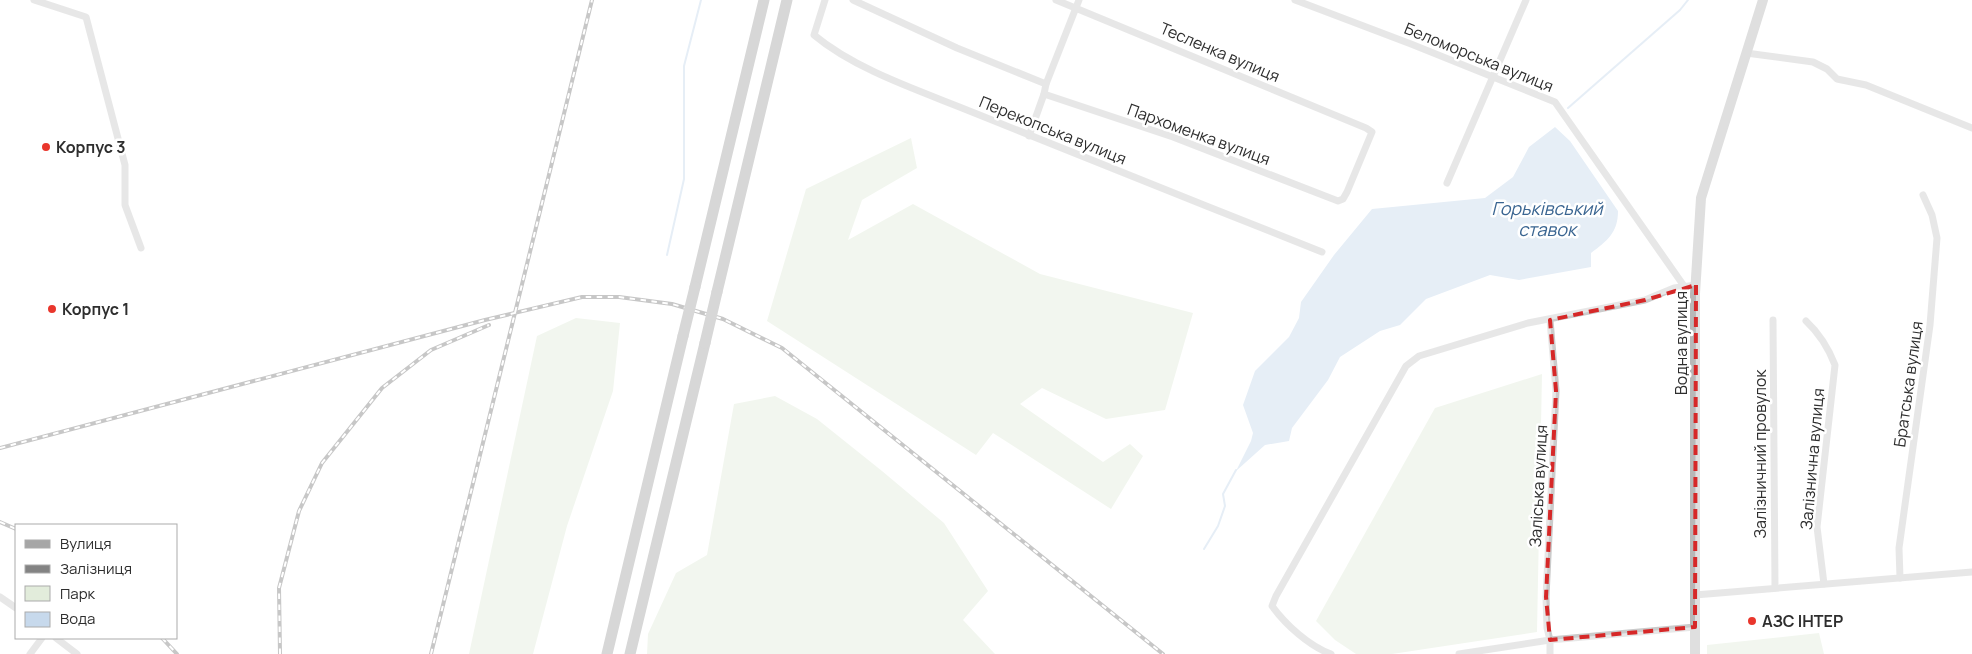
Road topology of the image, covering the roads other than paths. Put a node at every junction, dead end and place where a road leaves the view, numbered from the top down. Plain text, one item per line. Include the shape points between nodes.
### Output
1 (34, 0) edge
2 (764, 0) edge
3 (787, 0) edge
4 (825, 0) edge
5 (853, 0) edge
6 (1056, 0) edge
7 (1079, 0) edge
8 (1295, 0) edge
9 (1526, 0) edge
10 (1763, 0) edge
11 (1075, 8) junction
12 (1746, 53) junction
13 (1493, 78) junction
14 (1046, 84) junction
15 (1044, 94) junction
16 (1972, 128) edge
17 (1029, 136) junction
18 (1447, 183) dead end
19 (1923, 195) dead end
20 (1343, 199) joint
21 (141, 248) dead end
22 (1322, 252) dead end
23 (1696, 285) junction
24 (1684, 286) junction
25 (1550, 320) junction
26 (1774, 320) dead end
27 (1806, 321) dead end
28 (1972, 572) edge
29 (1900, 578) junction
30 (1824, 584) junction
31 (1775, 588) junction
32 (1695, 595) junction
33 (0, 597) edge
34 (15, 607) edge
35 (1695, 627) junction
36 (41, 639) edge
37 (57, 639) edge
38 (1550, 640) junction
39 (30, 654) edge
40 (77, 654) edge
41 (607, 654) edge
42 (630, 654) edge
43 (1331, 654) edge
44 (1459, 654) edge
45 (1550, 654) edge
46 (1695, 654) edge

1 - 21 street via 86,17 125,165 125,205
2 - 41 main road, bridge
3 - 42 main road, bridge
4 - 17 street, Перекопська вулиця via 814,35 832,51
5 - 14 street via 957,48
6 - 11 street, Тесленка вулиця
7 - 11 street
8 - 13 street, Беломорська вулиця
9 - 13 street
10 - 12 street, Водна вулиця
11 - 14 street
11 - 20 street, Тесленка вулиця via 1372,132
12 - 16 street via 1813,62 1837,79 1866,85
12 - 23 street, Водна вулиця via 1701,198
13 - 18 street
13 - 24 street, Беломорська вулиця via 1555,102
14 - 15 street
15 - 17 street
15 - 20 street, Пархоменка вулиця via 1173,137 1328,198
17 - 22 street, Перекопська вулиця
19 - 29 street, Братська вулиця via 1937,238 1930,325 1899,548
23 - 24 street
23 - 32 street, Водна вулиця
24 - 25 street via 1645,300
25 - 38 street, Заліська вулиця via 1556,391 1546,597
25 - 43 street via 1528,322 1419,356 1406,366 1272,606 1282,620
26 - 31 street, Залізничний провулок
27 - 30 street, Залізнична вулиця via 1828,348 1835,365 1817,526
28 - 29 street
29 - 30 street
30 - 31 street
31 - 32 street
32 - 35 street, Водна вулиця
33 - 34 street
35 - 38 street
35 - 46 street, Водна вулиця
36 - 39 street
37 - 40 street
38 - 44 street
38 - 45 street, Заліська вулиця

